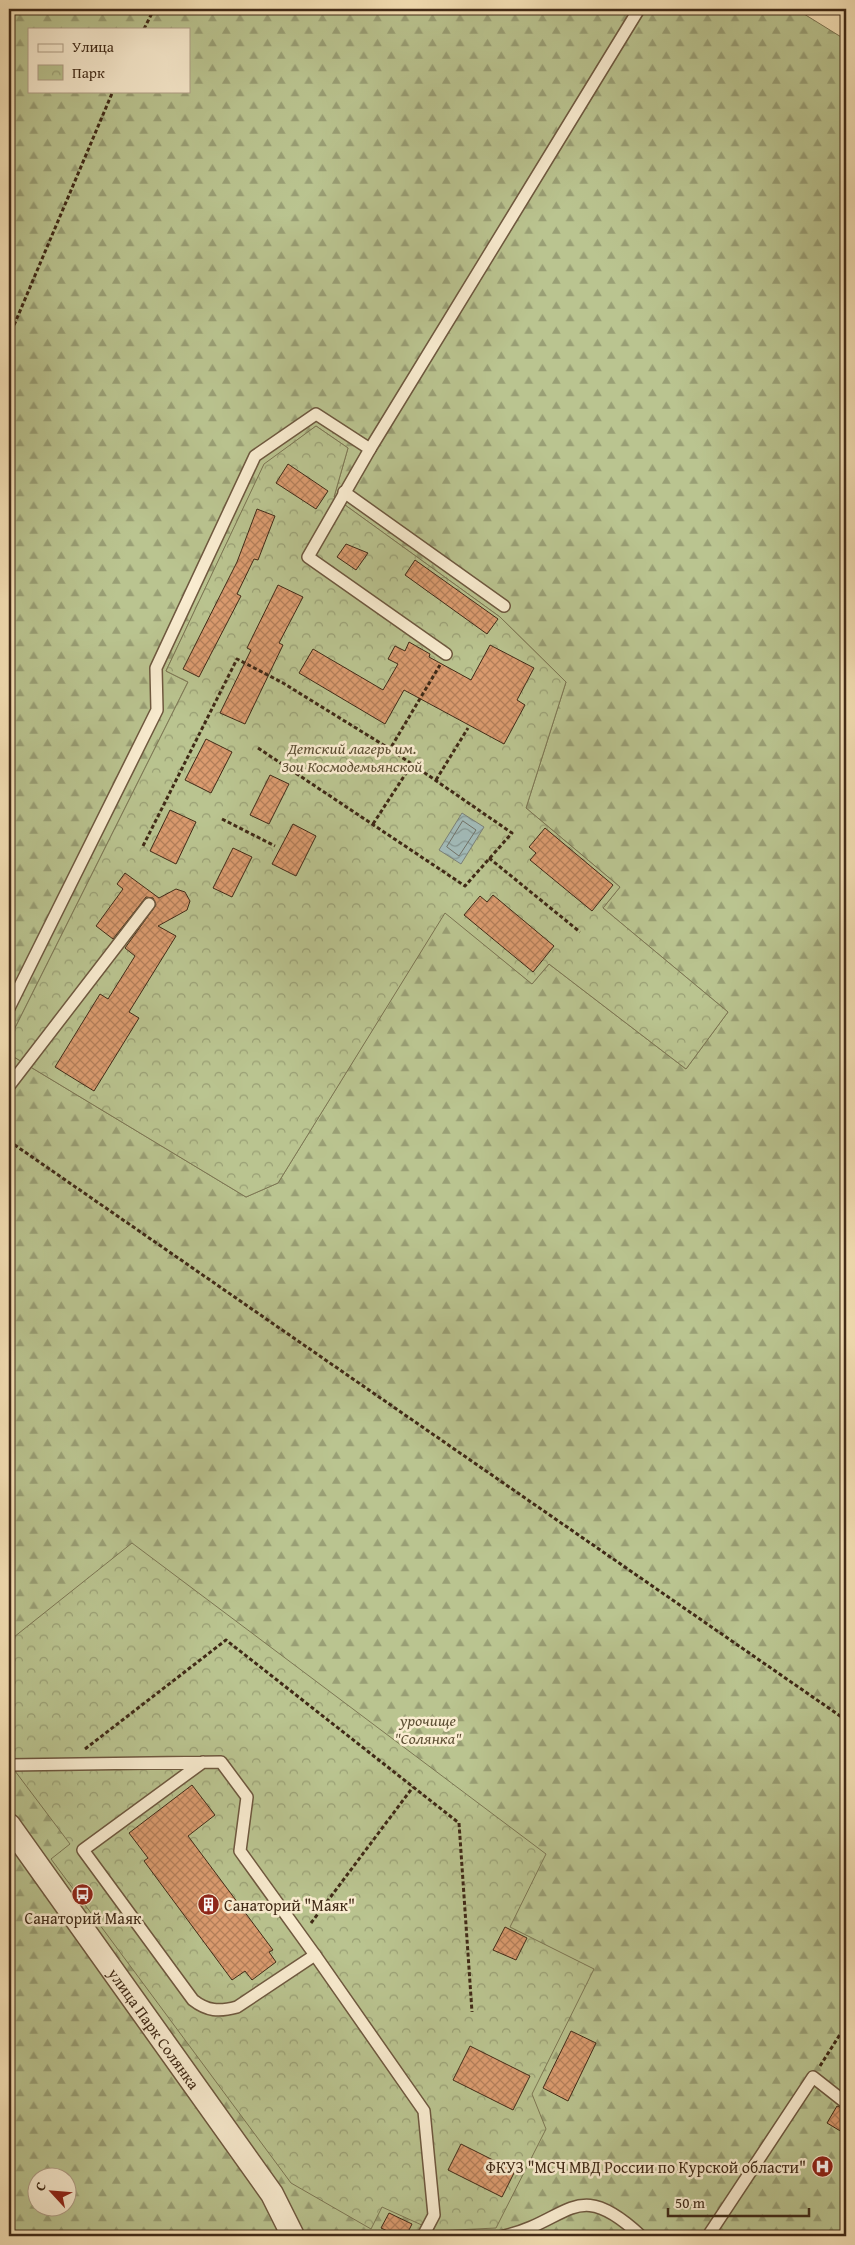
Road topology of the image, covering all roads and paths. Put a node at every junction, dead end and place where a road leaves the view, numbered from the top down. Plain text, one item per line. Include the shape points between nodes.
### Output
1 (154, 9) edge
2 (639, 9) edge
3 (144, 28) edge
4 (113, 92) edge
5 (9, 337) edge
6 (370, 449) junction
7 (344, 492) junction
8 (504, 606) dead end
9 (446, 654) joint
10 (468, 728) dead end
11 (258, 748) dead end
12 (390, 749) junction
13 (412, 764) junction
14 (436, 780) junction
15 (222, 819) dead end
16 (373, 824) junction
17 (143, 846) dead end
18 (275, 846) dead end
19 (489, 858) junction
20 (149, 904) dead end
21 (580, 932) dead end
22 (9, 1008) edge
23 (9, 1086) edge
24 (9, 1141) edge
25 (846, 1720) edge
26 (203, 1762) junction
27 (66, 1763) junction
28 (9, 1765) edge
29 (413, 1787) junction
30 (9, 1825) edge
31 (302, 1936) junction
32 (315, 1955) junction
33 (472, 2012) dead end
34 (846, 2025) edge
35 (813, 2077) junction
36 (846, 2103) edge
37 (292, 2236) edge
38 (423, 2236) edge
39 (504, 2236) edge
40 (641, 2236) edge
41 (708, 2236) edge

1 - 3 path
2 - 6 lane
4 - 5 path
6 - 7 lane
6 - 22 lane via 316,414 255,456 156,668 157,710
7 - 8 lane
7 - 9 lane via 308,557
9 - 12 path
10 - 14 path
11 - 16 path
12 - 13 path
12 - 17 path via 283,683 237,659
13 - 14 path
13 - 16 path
14 - 19 path via 512,833
15 - 18 path
16 - 19 path via 464,886
19 - 21 path
20 - 23 lane
24 - 25 path
26 - 27 lane
26 - 31 lane via 221,1762 247,1797 240,1851
26 - 32 lane via 83,1850 192,2000 202,2007 218,2011 237,2007
27 - 28 lane
27 - 29 path via 226,1640
29 - 31 path
29 - 33 path via 459,1823
30 - 37 street, улица Парк Солянка via 272,2194
31 - 32 lane
32 - 38 lane via 424,2111 434,2215
34 - 35 path
35 - 36 lane
35 - 41 lane
39 - 40 lane via 522,2232 564,2209 596,2205 620,2216

